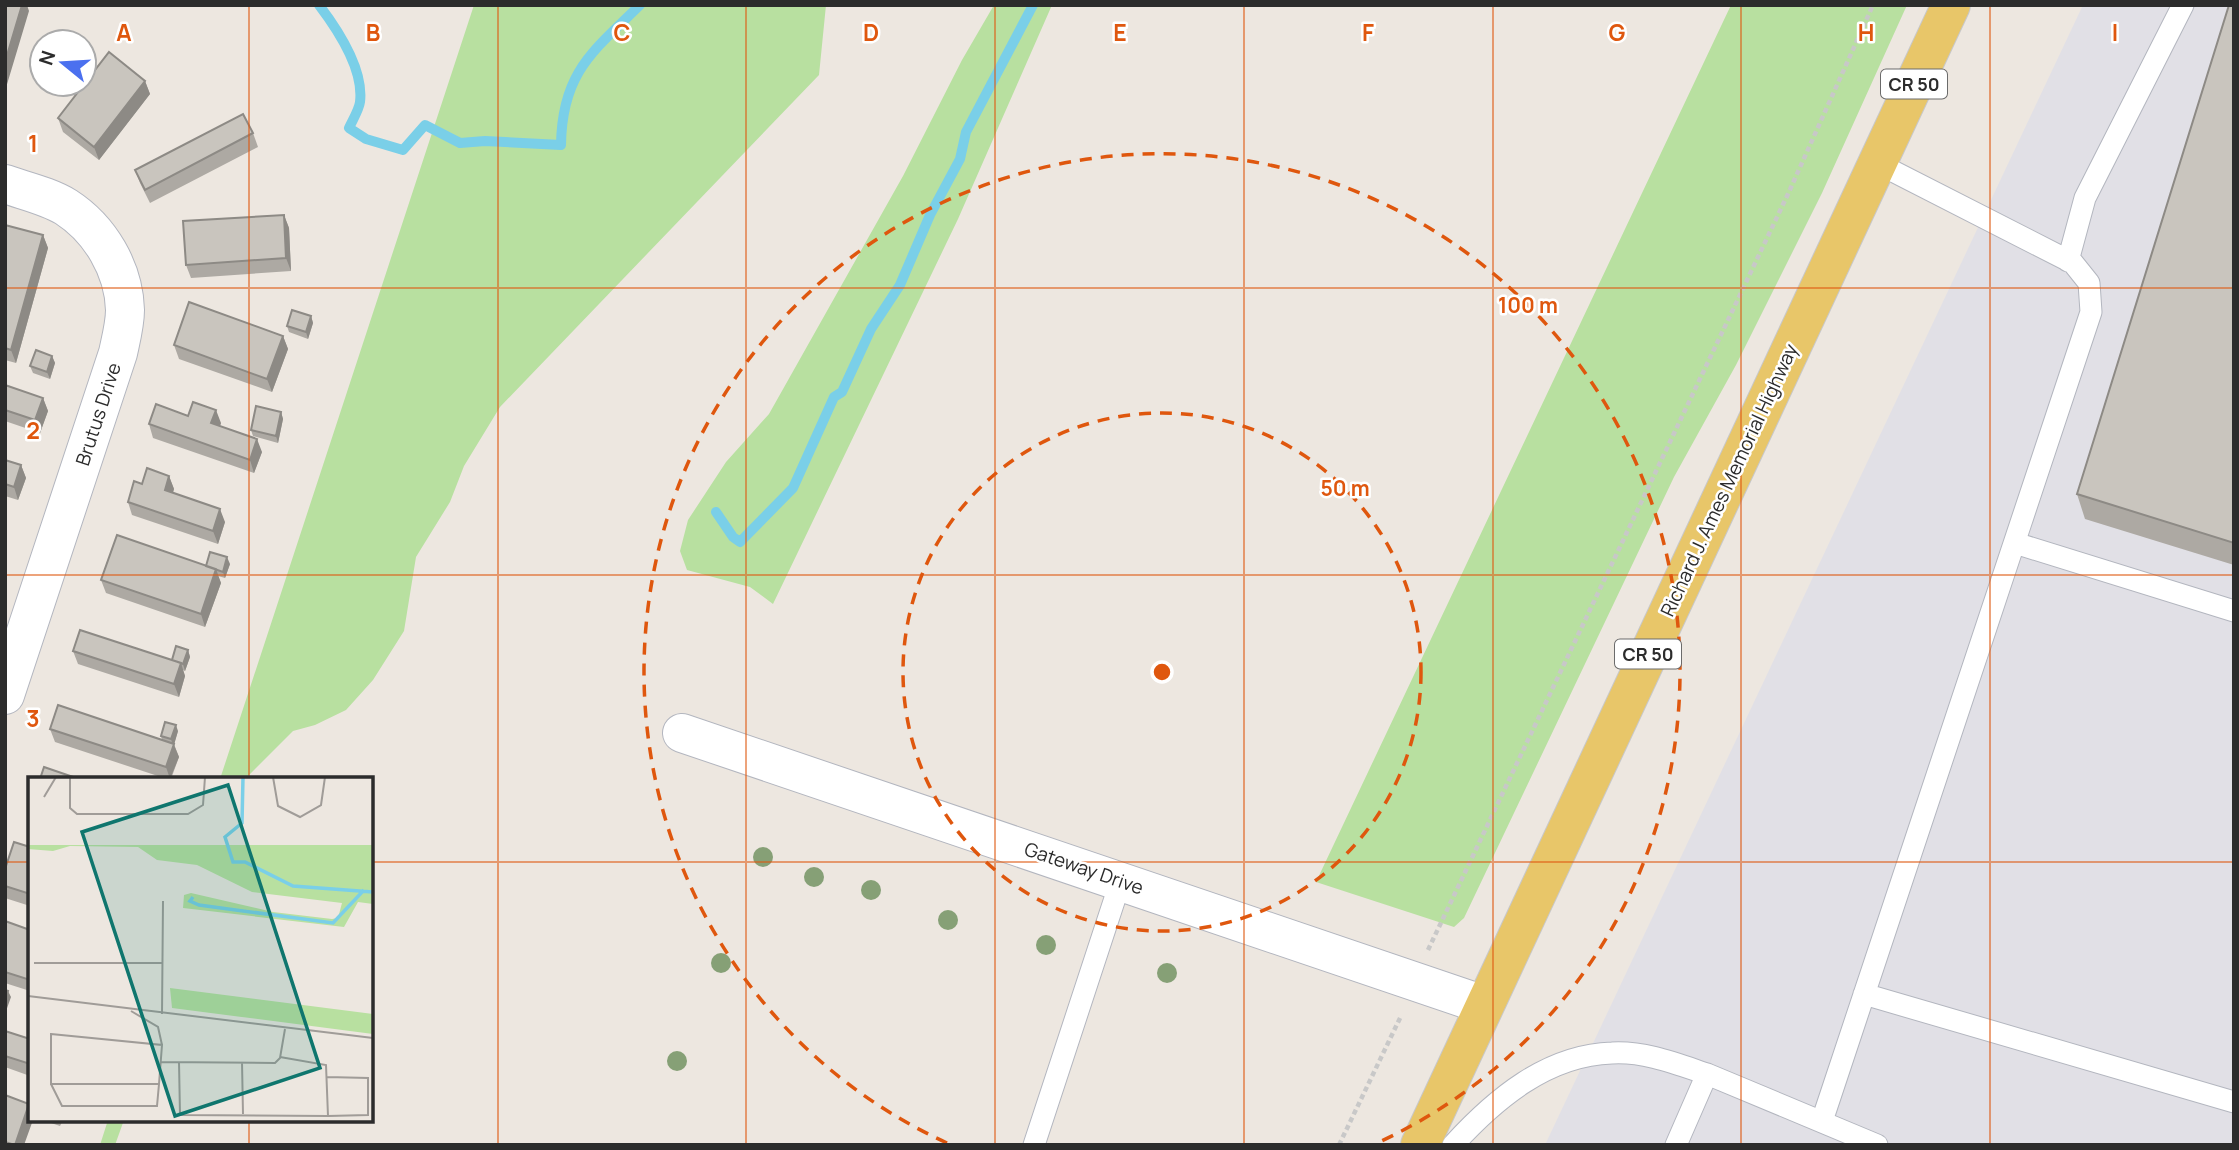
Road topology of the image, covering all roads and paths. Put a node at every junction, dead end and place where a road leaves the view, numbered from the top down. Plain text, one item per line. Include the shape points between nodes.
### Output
1 (1873, 5) edge
2 (1951, 5) edge
3 (2183, 5) edge
4 (1877, 163) junction
5 (5, 184) edge
6 (2068, 261) junction
7 (2015, 543) junction
8 (2234, 611) edge
9 (5, 695) edge
10 (682, 733) dead end
11 (1121, 880) junction
12 (1417, 982) junction
13 (1864, 994) junction
14 (1484, 1005) junction
15 (1707, 1074) junction
16 (2234, 1102) edge
17 (1822, 1121) junction
18 (1034, 1145) edge
19 (1339, 1145) edge
20 (1420, 1145) edge
21 (1453, 1145) edge
22 (1676, 1145) edge
23 (1877, 1145) edge

1 - 12 path via 1788,194 1433,938
2 - 4 main road, Richard J. Ames Memorial Highway / CR 50
3 - 6 lane via 2085,198
4 - 6 lane
4 - 14 main road, Richard J. Ames Memorial Highway / CR 50
5 - 9 street, Brutus Drive via 65,207 95,234 117,269 125,312 118,353
6 - 7 lane via 2089,283 2091,312
7 - 8 lane
7 - 13 lane
10 - 11 street, Gateway Drive
11 - 12 street, Gateway Drive
11 - 18 lane
12 - 14 street, Gateway Drive
12 - 19 path
13 - 16 lane
13 - 17 lane
14 - 20 main road, Richard J. Ames Memorial Highway / CR 50
15 - 17 lane
15 - 21 lane via 1662,1059 1614,1052 1569,1059 1528,1079 1480,1115
15 - 22 lane
17 - 23 lane

